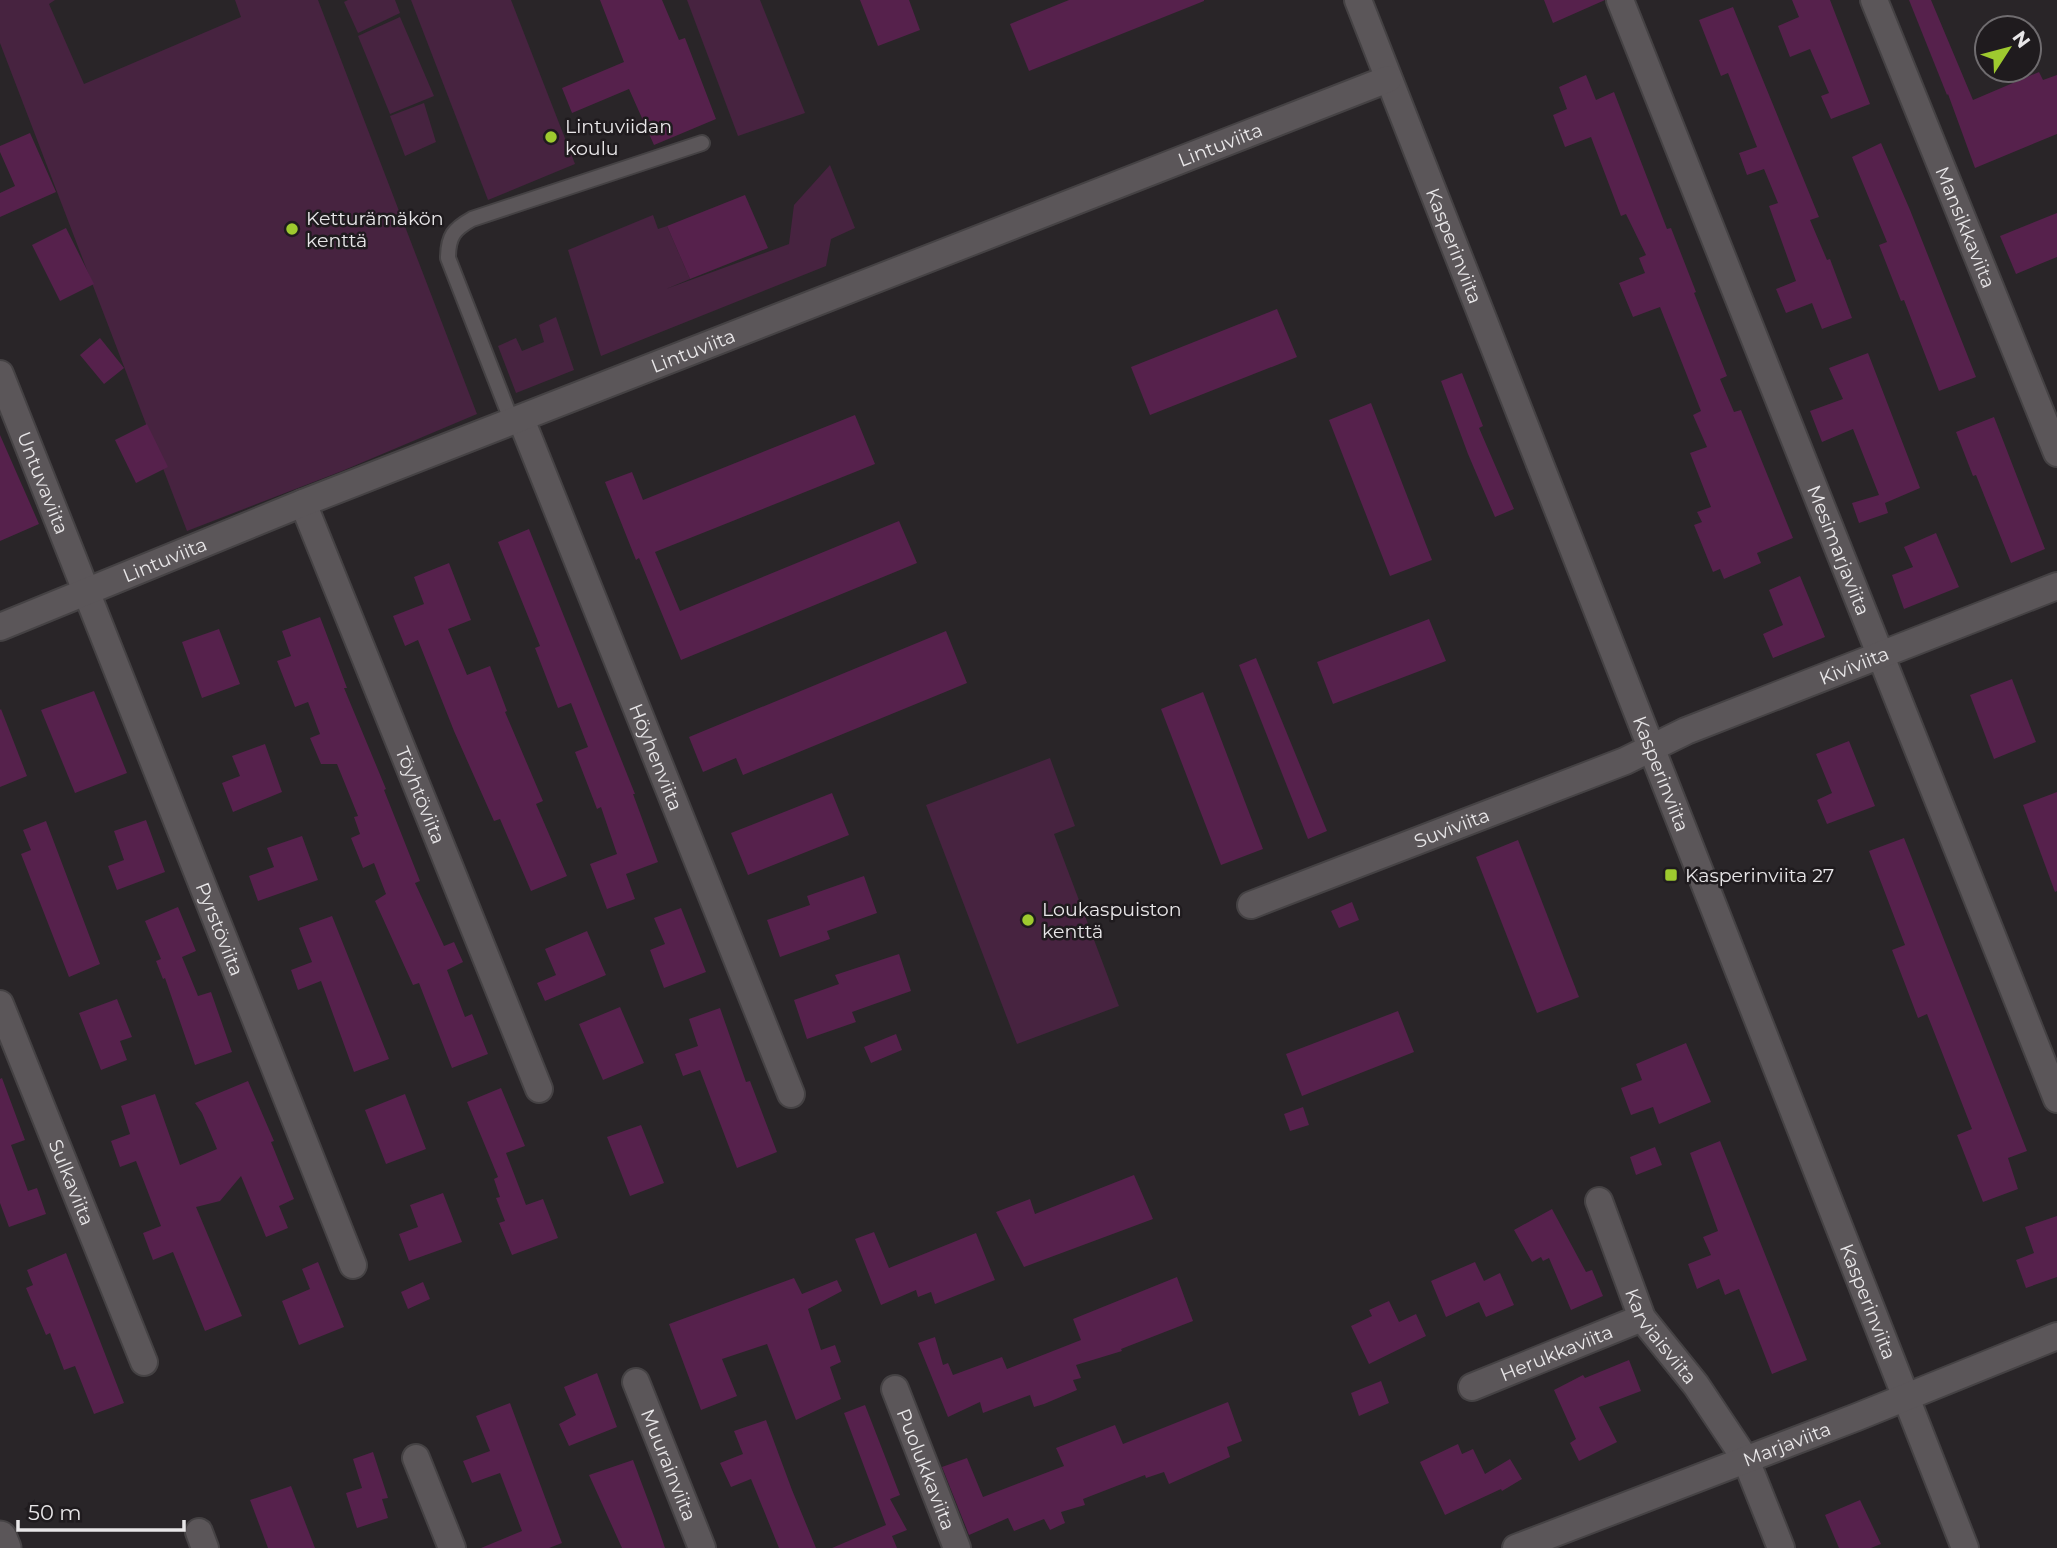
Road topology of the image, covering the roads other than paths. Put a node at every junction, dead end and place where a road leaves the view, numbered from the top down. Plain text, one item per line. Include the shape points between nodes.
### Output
1 (1358, 0) edge
2 (1620, 0) edge
3 (1874, 0) edge
4 (1388, 79) junction
5 (702, 143) dead end
6 (0, 374) edge
7 (517, 420) junction
8 (2057, 453) edge
9 (303, 503) junction
10 (2057, 586) edge
11 (86, 593) junction
12 (0, 627) edge
13 (1879, 654) junction
14 (1651, 748) junction
15 (1251, 905) dead end
16 (0, 1004) edge
17 (539, 1089) dead end
18 (791, 1094) dead end
19 (2057, 1099) edge
20 (1599, 1201) dead end
21 (353, 1265) dead end
22 (1642, 1318) junction
23 (2057, 1336) edge
24 (144, 1362) dead end
25 (636, 1382) dead end
26 (1472, 1387) dead end
27 (895, 1389) dead end
28 (1906, 1397) junction
29 (416, 1458) dead end
30 (1746, 1460) junction
31 (0, 1538) edge
32 (4, 1548) edge
33 (452, 1548) edge
34 (702, 1548) edge
35 (957, 1548) edge
36 (1516, 1548) edge
37 (1780, 1548) edge
38 (1965, 1548) edge

1 - 4 street, Kasperinviita
2 - 13 street, Mesimarjaviita
3 - 8 street, Mansikkaviita
4 - 7 street, Lintuviita
4 - 14 street, Kasperinviita
5 - 7 lane via 472,219 455,229 448,258
6 - 11 street, Untuvaviita
7 - 9 street, Lintuviita
7 - 18 street, Höyhenviita
9 - 11 street, Lintuviita
9 - 17 street, Töyhtöviita
10 - 13 street, Kiviviita
11 - 12 street, Lintuviita
11 - 21 street, Pyrstöviita
13 - 14 street, Kiviviita
13 - 19 street, Mesimarjaviita
14 - 15 street, Suviviita
14 - 28 street, Kasperinviita
16 - 24 street, Sulkaviita
20 - 22 street, Karviaisviita
22 - 26 street, Herukkaviita
22 - 30 street, Karviaisviita via 1696,1385
23 - 28 street, Marjaviita
25 - 34 street, Muurainviita
27 - 35 street, Puolukkaviita
28 - 30 street, Marjaviita
28 - 38 street, Kasperinviita
29 - 33 street
30 - 36 street, Marjaviita
30 - 37 street, Karviaisviita
31 - 32 street

